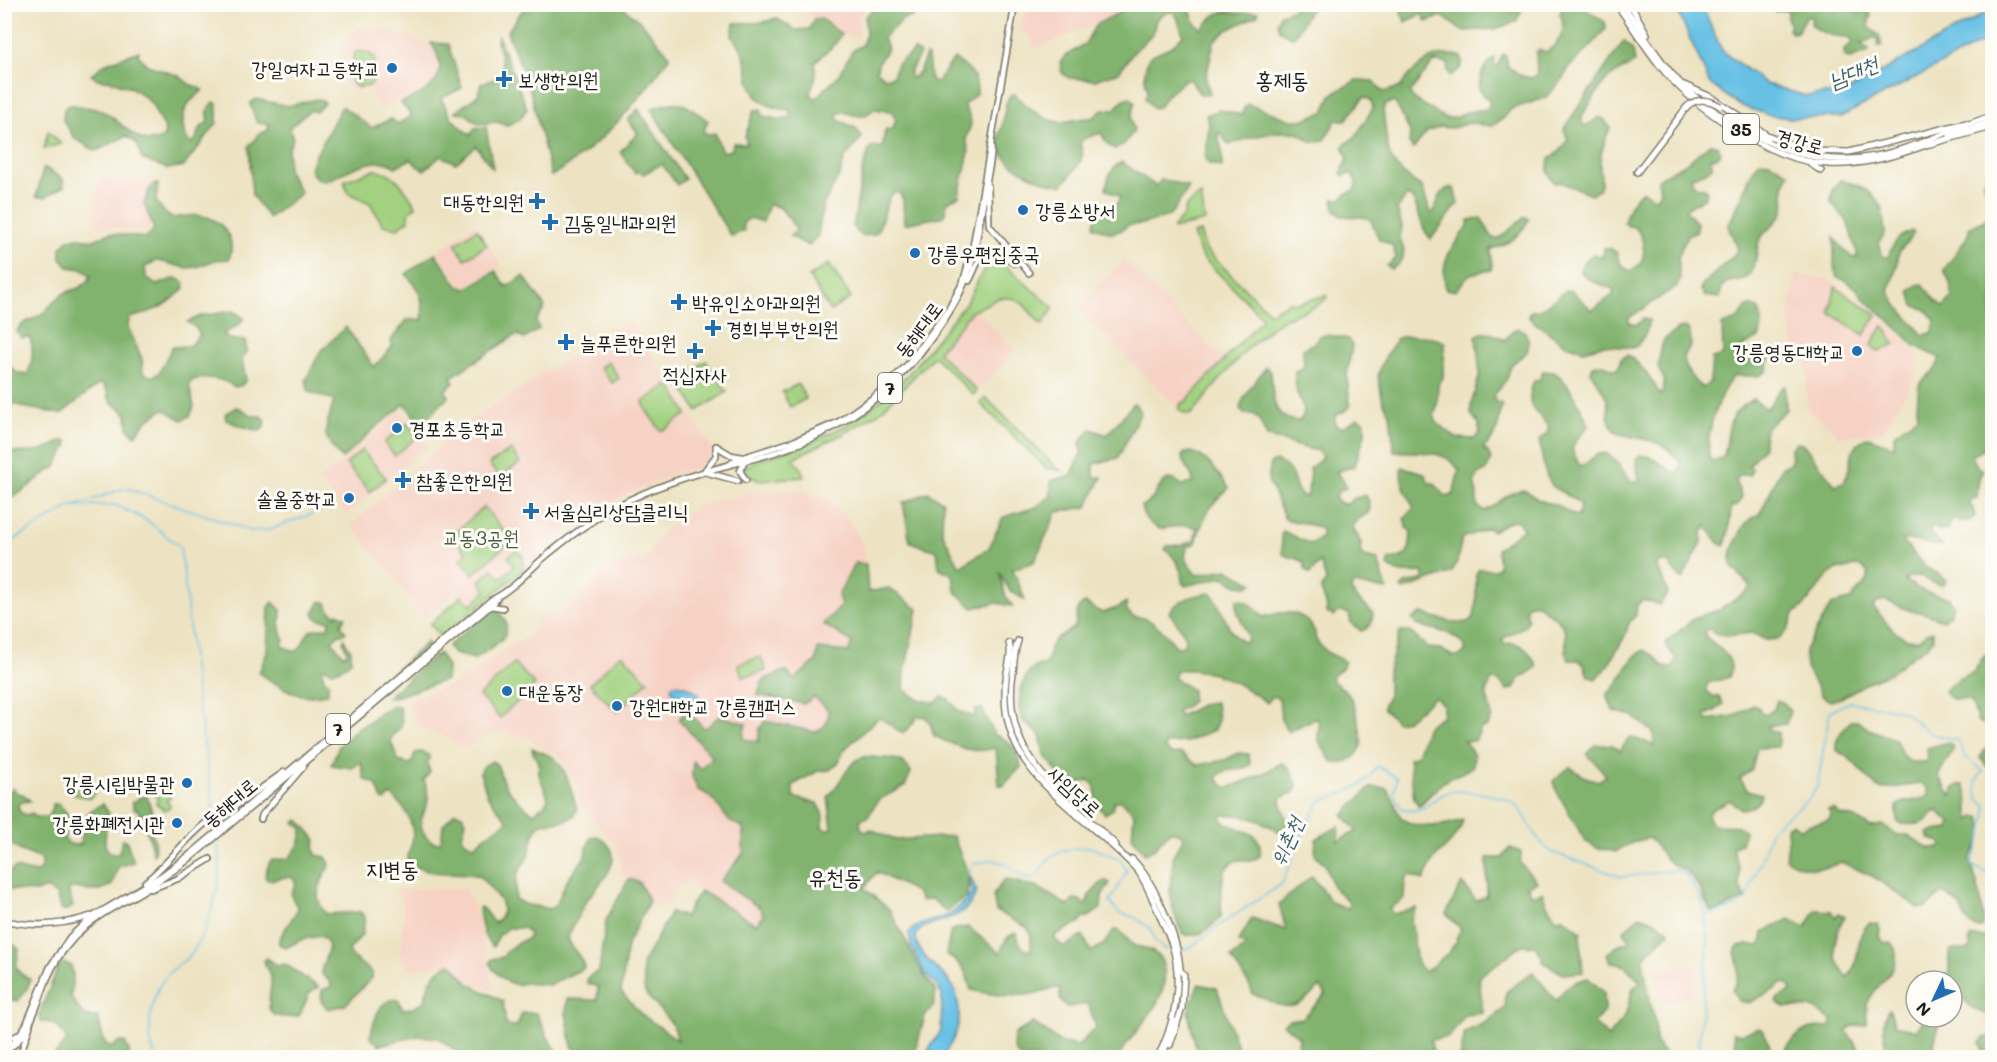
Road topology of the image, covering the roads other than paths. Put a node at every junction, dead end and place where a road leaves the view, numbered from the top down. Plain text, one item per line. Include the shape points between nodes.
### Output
1 (1015, 4) edge
2 (1616, 4) edge
3 (1622, 4) edge
4 (1630, 4) edge
5 (1653, 49) junction
6 (1680, 83) junction
7 (1991, 118) edge
8 (1708, 119) dead end
9 (1992, 127) edge
10 (1735, 130) junction
11 (991, 143) junction
12 (1930, 144) junction
13 (1781, 148) junction
14 (1903, 151) junction
15 (1889, 155) junction
16 (1802, 160) junction
17 (1844, 164) junction
18 (1821, 171) dead end
19 (1637, 172) dead end
20 (1830, 172) dead end
21 (987, 177) junction
22 (979, 222) junction
23 (976, 235) junction
24 (1014, 263) dead end
25 (1029, 273) dead end
26 (961, 294) junction
27 (745, 459) junction
28 (703, 472) junction
29 (746, 480) dead end
30 (738, 481) dead end
31 (498, 597) junction
32 (490, 606) junction
33 (503, 608) dead end
34 (445, 641) junction
35 (1017, 641) dead end
36 (1009, 643) dead end
37 (434, 650) junction
38 (313, 755) junction
39 (300, 763) junction
40 (235, 795) dead end
41 (245, 799) junction
42 (236, 806) dead end
43 (246, 810) junction
44 (261, 819) dead end
45 (207, 822) dead end
46 (208, 842) junction
47 (210, 859) dead end
48 (133, 893) junction
49 (140, 893) junction
50 (96, 914) junction
51 (4, 920) edge
52 (1174, 943) junction
53 (1178, 967) junction
54 (34, 1014) junction
55 (20, 1034) junction
56 (4, 1036) edge
57 (9, 1049) junction
58 (1163, 1056) edge
59 (9, 1058) edge
60 (19, 1058) edge
61 (1156, 1058) edge

1 - 11 main road, 동해대로 / 7
2 - 10 highway, 경강로 via 1673,81
3 - 5 highway, 경강로 / 35
4 - 5 highway
5 - 6 highway, 경강로 / 35
6 - 7 highway via 1713,98 1780,142 1807,151 1857,150
6 - 13 highway, 경강로 / 35 via 1718,114
7 - 12 highway, 경강로
7 - 14 highway, 경강로 / 35
8 - 10 highway
9 - 12 highway
10 - 16 highway, 경강로 via 1769,150
11 - 21 main road, 동해대로 / 7
11 - 22 main road, 동해대로 / 7
12 - 14 highway, 경강로
13 - 15 highway, 경강로 / 35 via 1834,159
13 - 19 highway, bridge via 1720,106 1698,100 1686,107
14 - 15 highway, 경강로 / 35
15 - 17 highway, 경강로
16 - 17 highway, 경강로
16 - 18 highway
17 - 20 highway
21 - 22 main road, 동해대로 / 7
21 - 25 main road via 989,225
22 - 23 main road, 동해대로 / 7
23 - 26 main road, 동해대로 / 7 via 972,264
23 - 27 main road, 동해대로 / 7 via 954,300 918,352 889,384 822,430
24 - 26 main road via 995,251 986,251
26 - 27 main road, 동해대로 / 7 via 910,367 869,406 814,437
27 - 28 main road, 동해대로 / 7
27 - 28 main road via 716,446 716,456
27 - 29 main road via 740,471
28 - 30 main road
28 - 31 main road, 동해대로 / 7 via 654,489 601,515 572,534
31 - 32 main road, 동해대로 / 7
31 - 34 main road, 동해대로 / 7
32 - 33 main road
32 - 34 main road, 동해대로 / 7
34 - 37 main road, 동해대로 / 7
35 - 52 highway, 사임당로 via 1011,699 1024,751 1045,778 1138,865 1154,890
36 - 52 highway, 사임당로 via 1005,699 1018,751 1039,778 1138,871
37 - 38 main road, 동해대로 / 7
37 - 39 main road, 동해대로 / 7
38 - 43 main road, 동해대로 / 7
38 - 44 main road
39 - 41 main road
39 - 43 main road, 동해대로 / 7
40 - 41 main road
41 - 42 main road
43 - 46 main road, 동해대로 / 7
45 - 48 main road
46 - 48 main road, 동해대로 / 7
46 - 49 main road, 동해대로 / 7
47 - 49 main road via 177,879
48 - 50 main road, 동해대로 / 7
49 - 54 main road, 동해대로 / 7 via 93,920 73,939 52,969
50 - 51 main road via 58,924
50 - 55 main road, 동해대로 / 7 via 58,952
52 - 53 highway
53 - 58 highway via 1184,980 1182,1008 1173,1040
53 - 61 highway via 1171,1017
54 - 57 main road, 동해대로 / 7
54 - 60 main road, 7
55 - 56 main road
55 - 57 main road, 동해대로 / 7
57 - 59 main road

